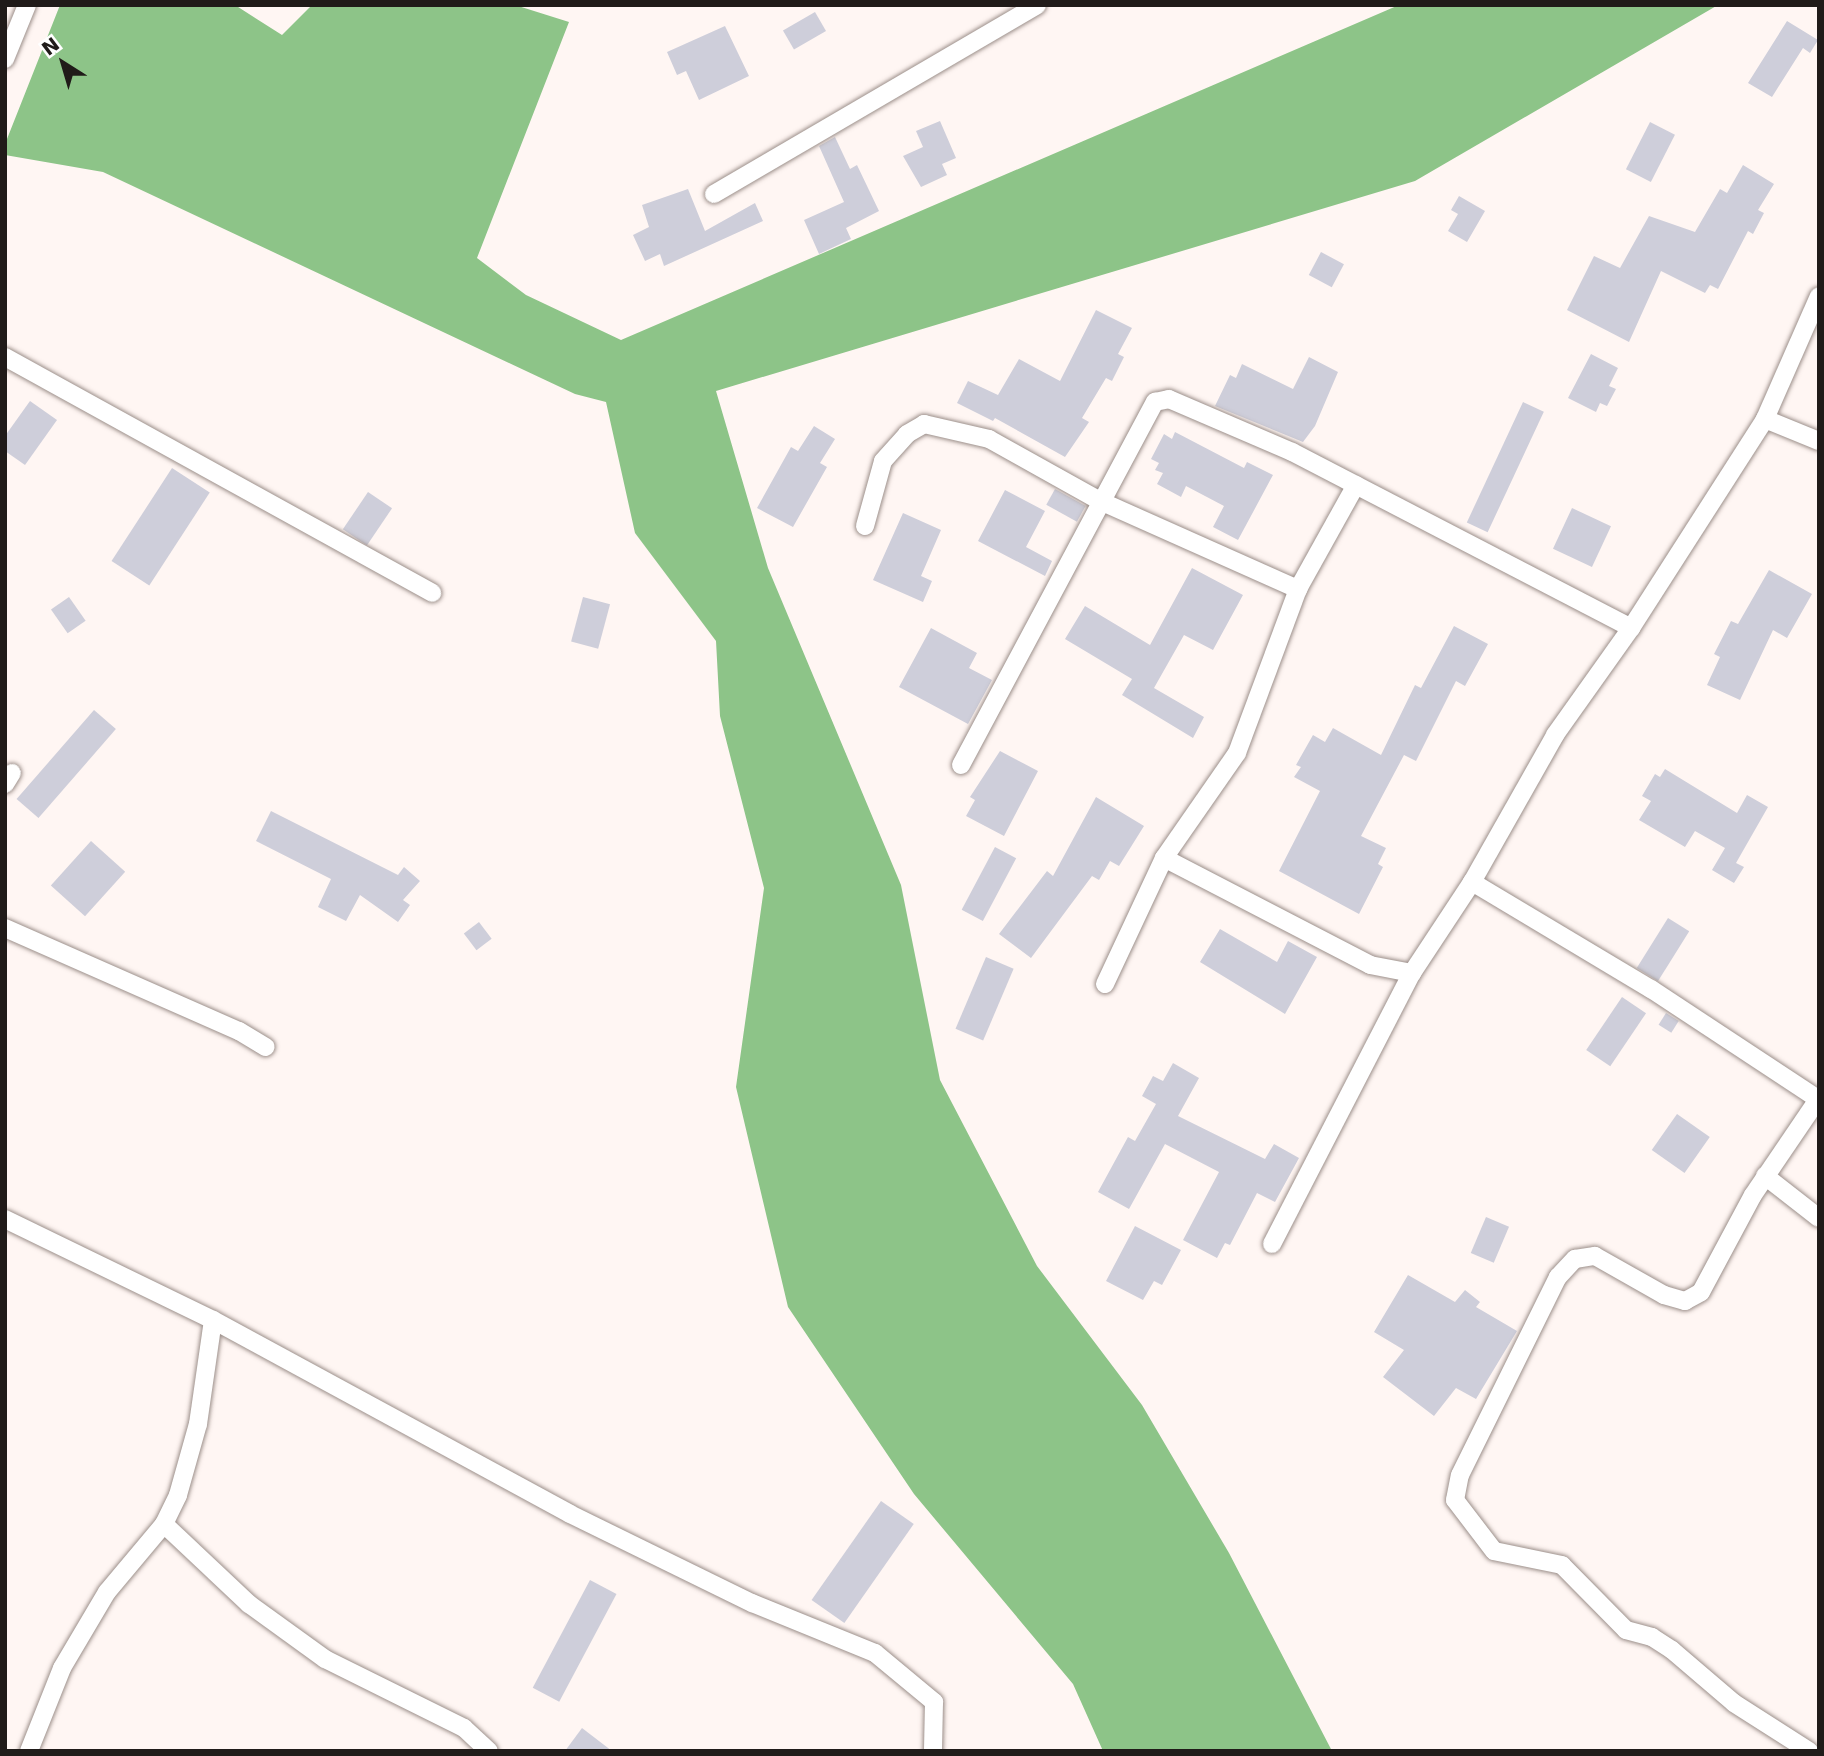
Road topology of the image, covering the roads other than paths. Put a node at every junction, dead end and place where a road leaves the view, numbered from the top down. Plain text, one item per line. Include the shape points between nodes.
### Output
1 (27, 5) edge
2 (1037, 5) edge
3 (5, 59) edge
4 (714, 194) dead end
5 (1819, 296) edge
6 (5, 357) edge
7 (1765, 419) junction
8 (1819, 441) edge
9 (1356, 485) junction
10 (1100, 501) junction
11 (864, 526) dead end
12 (1298, 589) junction
13 (432, 593) dead end
14 (1631, 628) junction
15 (961, 765) dead end
16 (1164, 858) junction
17 (1472, 882) junction
18 (5, 928) edge
19 (1412, 974) junction
20 (1105, 984) dead end
21 (266, 1047) dead end
22 (1818, 1099) edge
23 (1765, 1176) junction
24 (1819, 1218) edge
25 (7, 1224) edge
26 (1272, 1244) dead end
27 (213, 1320) junction
28 (164, 1524) junction
29 (29, 1751) edge
30 (489, 1751) edge
31 (933, 1751) edge
32 (1810, 1751) edge

1 - 3 street
2 - 4 street
5 - 7 street
6 - 13 street
7 - 8 street
7 - 14 street
9 - 10 street via 1169,399 1155,402
9 - 12 street
9 - 14 street
10 - 11 street via 989,439 924,424 907,434 883,461
10 - 12 street
10 - 15 street
12 - 16 street via 1237,754
14 - 17 street via 1555,735
16 - 19 street via 1370,965
16 - 20 street
17 - 19 street
17 - 22 street via 1651,989
18 - 21 street
19 - 26 street
22 - 23 street
23 - 24 street
23 - 32 street via 1701,1292 1685,1301 1664,1295 1595,1256 1575,1259 1558,1277 1460,1475 1455,1500 1494,1551 1562,1565 1626,1630 1652,1637 1672,1650 1734,1703
25 - 27 street
27 - 28 street via 187,1472
27 - 31 street via 570,1514 752,1603 875,1653 934,1702
28 - 29 street via 107,1592 62,1668
28 - 30 street via 249,1604 325,1659 464,1728

